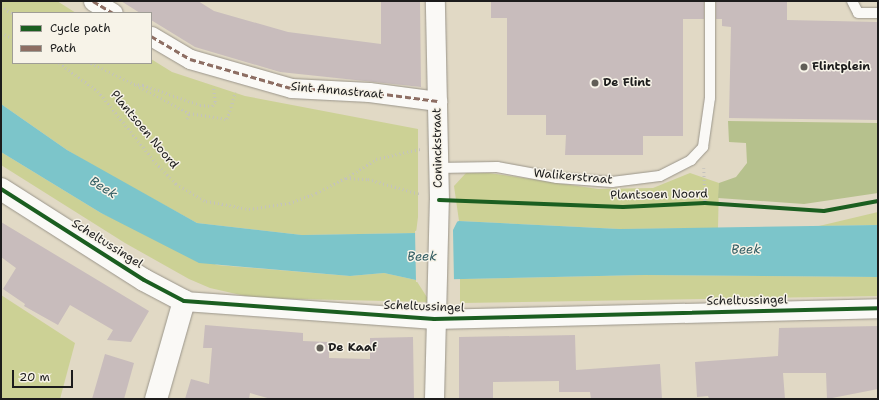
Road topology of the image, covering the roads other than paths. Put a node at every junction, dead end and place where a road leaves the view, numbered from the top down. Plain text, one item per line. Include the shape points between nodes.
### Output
1 (93, 1) edge
2 (435, 1) edge
3 (710, 1) edge
4 (852, 1) edge
5 (111, 12) edge
6 (878, 13) edge
7 (152, 37) edge
8 (437, 101) junction
9 (438, 168) junction
10 (1, 189) edge
11 (184, 301) junction
12 (878, 308) edge
13 (434, 319) junction
14 (156, 399) edge
15 (434, 399) edge

1 - 5 street
2 - 8 street, Coninckstraat
3 - 9 lane, Walikerstraat via 710,98 703,147 690,160 660,176 612,182 557,178 497,167
4 - 6 lane via 858,13
7 - 8 street, Sint Annastraat via 190,59 291,88 369,92
8 - 9 street, Coninckstraat
9 - 13 street, Coninckstraat via 438,292
10 - 11 street, Scheltussingel via 144,280
11 - 13 street, Scheltussingel
11 - 14 street
12 - 13 street, Scheltussingel
13 - 15 street, Coninckstraat

